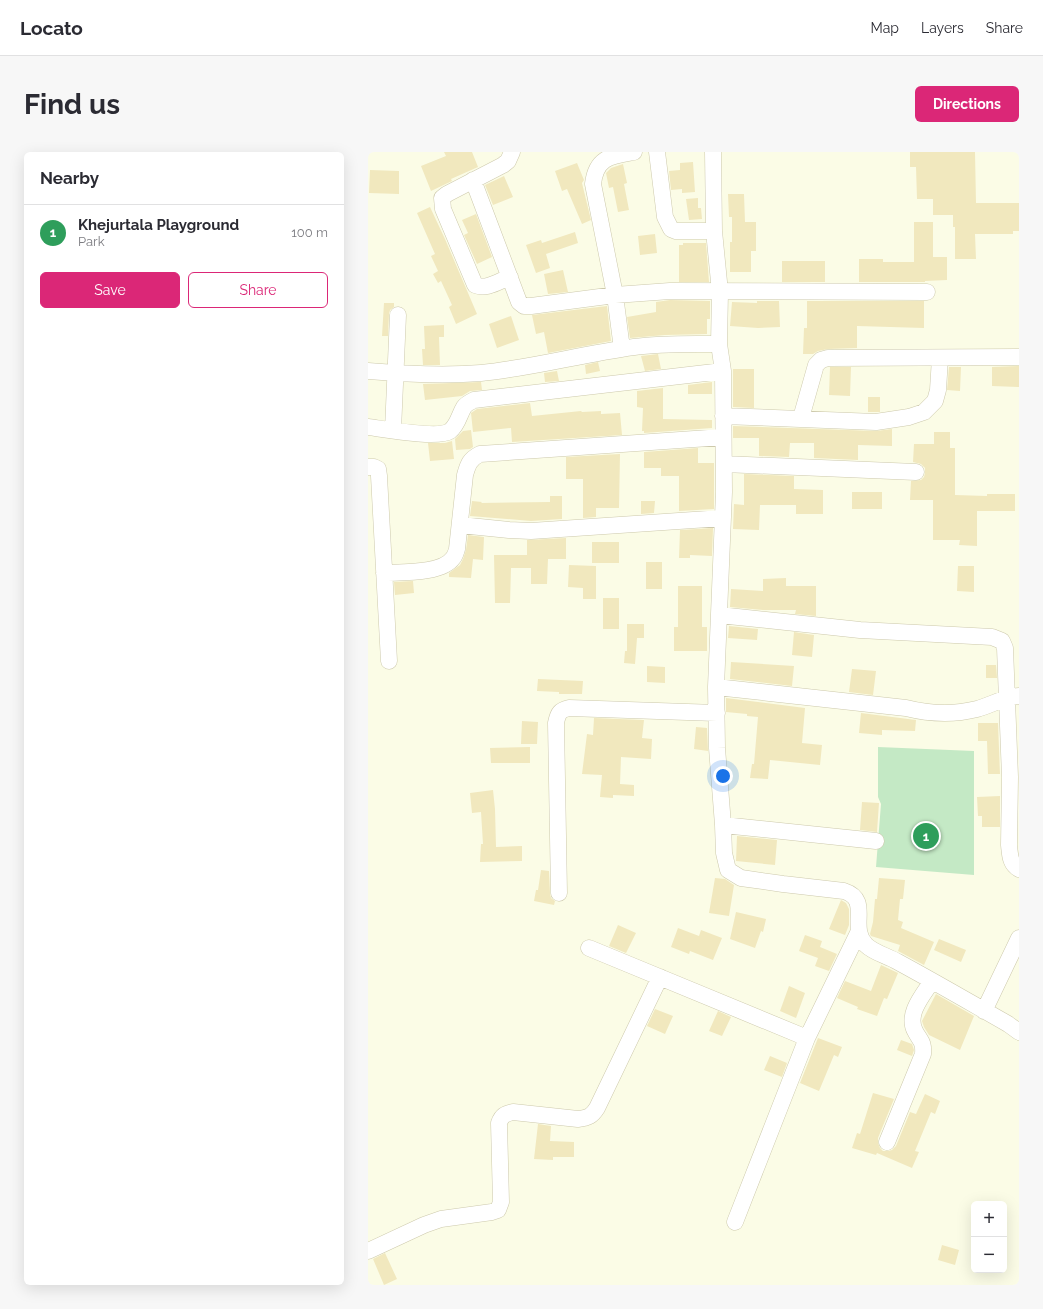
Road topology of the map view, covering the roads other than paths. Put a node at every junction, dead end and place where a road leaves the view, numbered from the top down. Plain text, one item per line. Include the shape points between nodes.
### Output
1 (512, 152) edge
2 (634, 152) edge
3 (657, 152) edge
4 (713, 152) edge
5 (473, 180) junction
6 (714, 231) junction
7 (510, 277) junction
8 (720, 292) junction
9 (927, 292) dead end
10 (615, 295) junction
11 (398, 315) dead end
12 (719, 344) junction
13 (622, 349) junction
14 (1019, 357) edge
15 (940, 358) junction
16 (368, 371) edge
17 (723, 371) junction
18 (396, 373) junction
19 (723, 416) junction
20 (802, 418) junction
21 (368, 427) edge
22 (393, 430) junction
23 (723, 437) junction
24 (724, 464) junction
25 (368, 467) edge
26 (916, 472) dead end
27 (723, 518) junction
28 (460, 525) junction
29 (384, 573) junction
30 (719, 615) junction
31 (389, 661) dead end
32 (716, 687) junction
33 (1013, 697) edge
34 (716, 713) junction
35 (723, 825) junction
36 (876, 841) dead end
37 (1019, 869) edge
38 (559, 893) dead end
39 (859, 931) junction
40 (1019, 938) edge
41 (589, 948) dead end
42 (660, 977) junction
43 (932, 981) junction
44 (984, 1010) junction
45 (1019, 1032) edge
46 (807, 1038) junction
47 (887, 1142) dead end
48 (735, 1222) dead end
49 (368, 1251) edge

1 - 5 street via 503,165
2 - 10 street via 606,158 597,167 594,176 593,184
3 - 6 street via 665,217 671,229
4 - 6 street
5 - 7 street
5 - 7 street via 442,198 443,209 475,285 487,286
6 - 8 street
7 - 10 street via 519,302 524,306
8 - 9 street
8 - 10 street via 670,291
8 - 12 street
10 - 13 street
11 - 18 street
12 - 13 street via 663,344
12 - 17 street
13 - 18 street via 479,373
14 - 15 street
15 - 20 street via 822,360 816,365
15 - 20 street via 935,401 924,412 885,421
16 - 18 street
17 - 19 street
17 - 22 street via 474,400 465,406 449,432 427,434
18 - 22 street
19 - 20 street
19 - 23 street
21 - 22 street
23 - 24 street
23 - 28 street via 480,454 468,464
24 - 26 street
24 - 27 street
25 - 29 street via 378,469
27 - 28 street via 531,530
27 - 30 street
28 - 29 street via 453,559 443,566
29 - 31 street
30 - 32 street
30 - 33 street via 860,630 992,637 1002,641 1005,648
32 - 33 street via 943,714 978,709
32 - 34 street
33 - 37 street via 1009,845 1014,866
34 - 35 street
34 - 38 street via 562,709 556,723
35 - 36 street
35 - 39 street via 724,853 728,870 741,878 852,893 858,899
39 - 43 street via 861,940 868,947
39 - 46 street
40 - 44 street
41 - 42 street
42 - 46 street
42 - 49 street via 592,1116 578,1119 513,1112 501,1117 501,1202 498,1210 441,1219
43 - 44 street
43 - 47 street via 914,1013 913,1026 924,1045 923,1054
44 - 45 street
46 - 48 street

